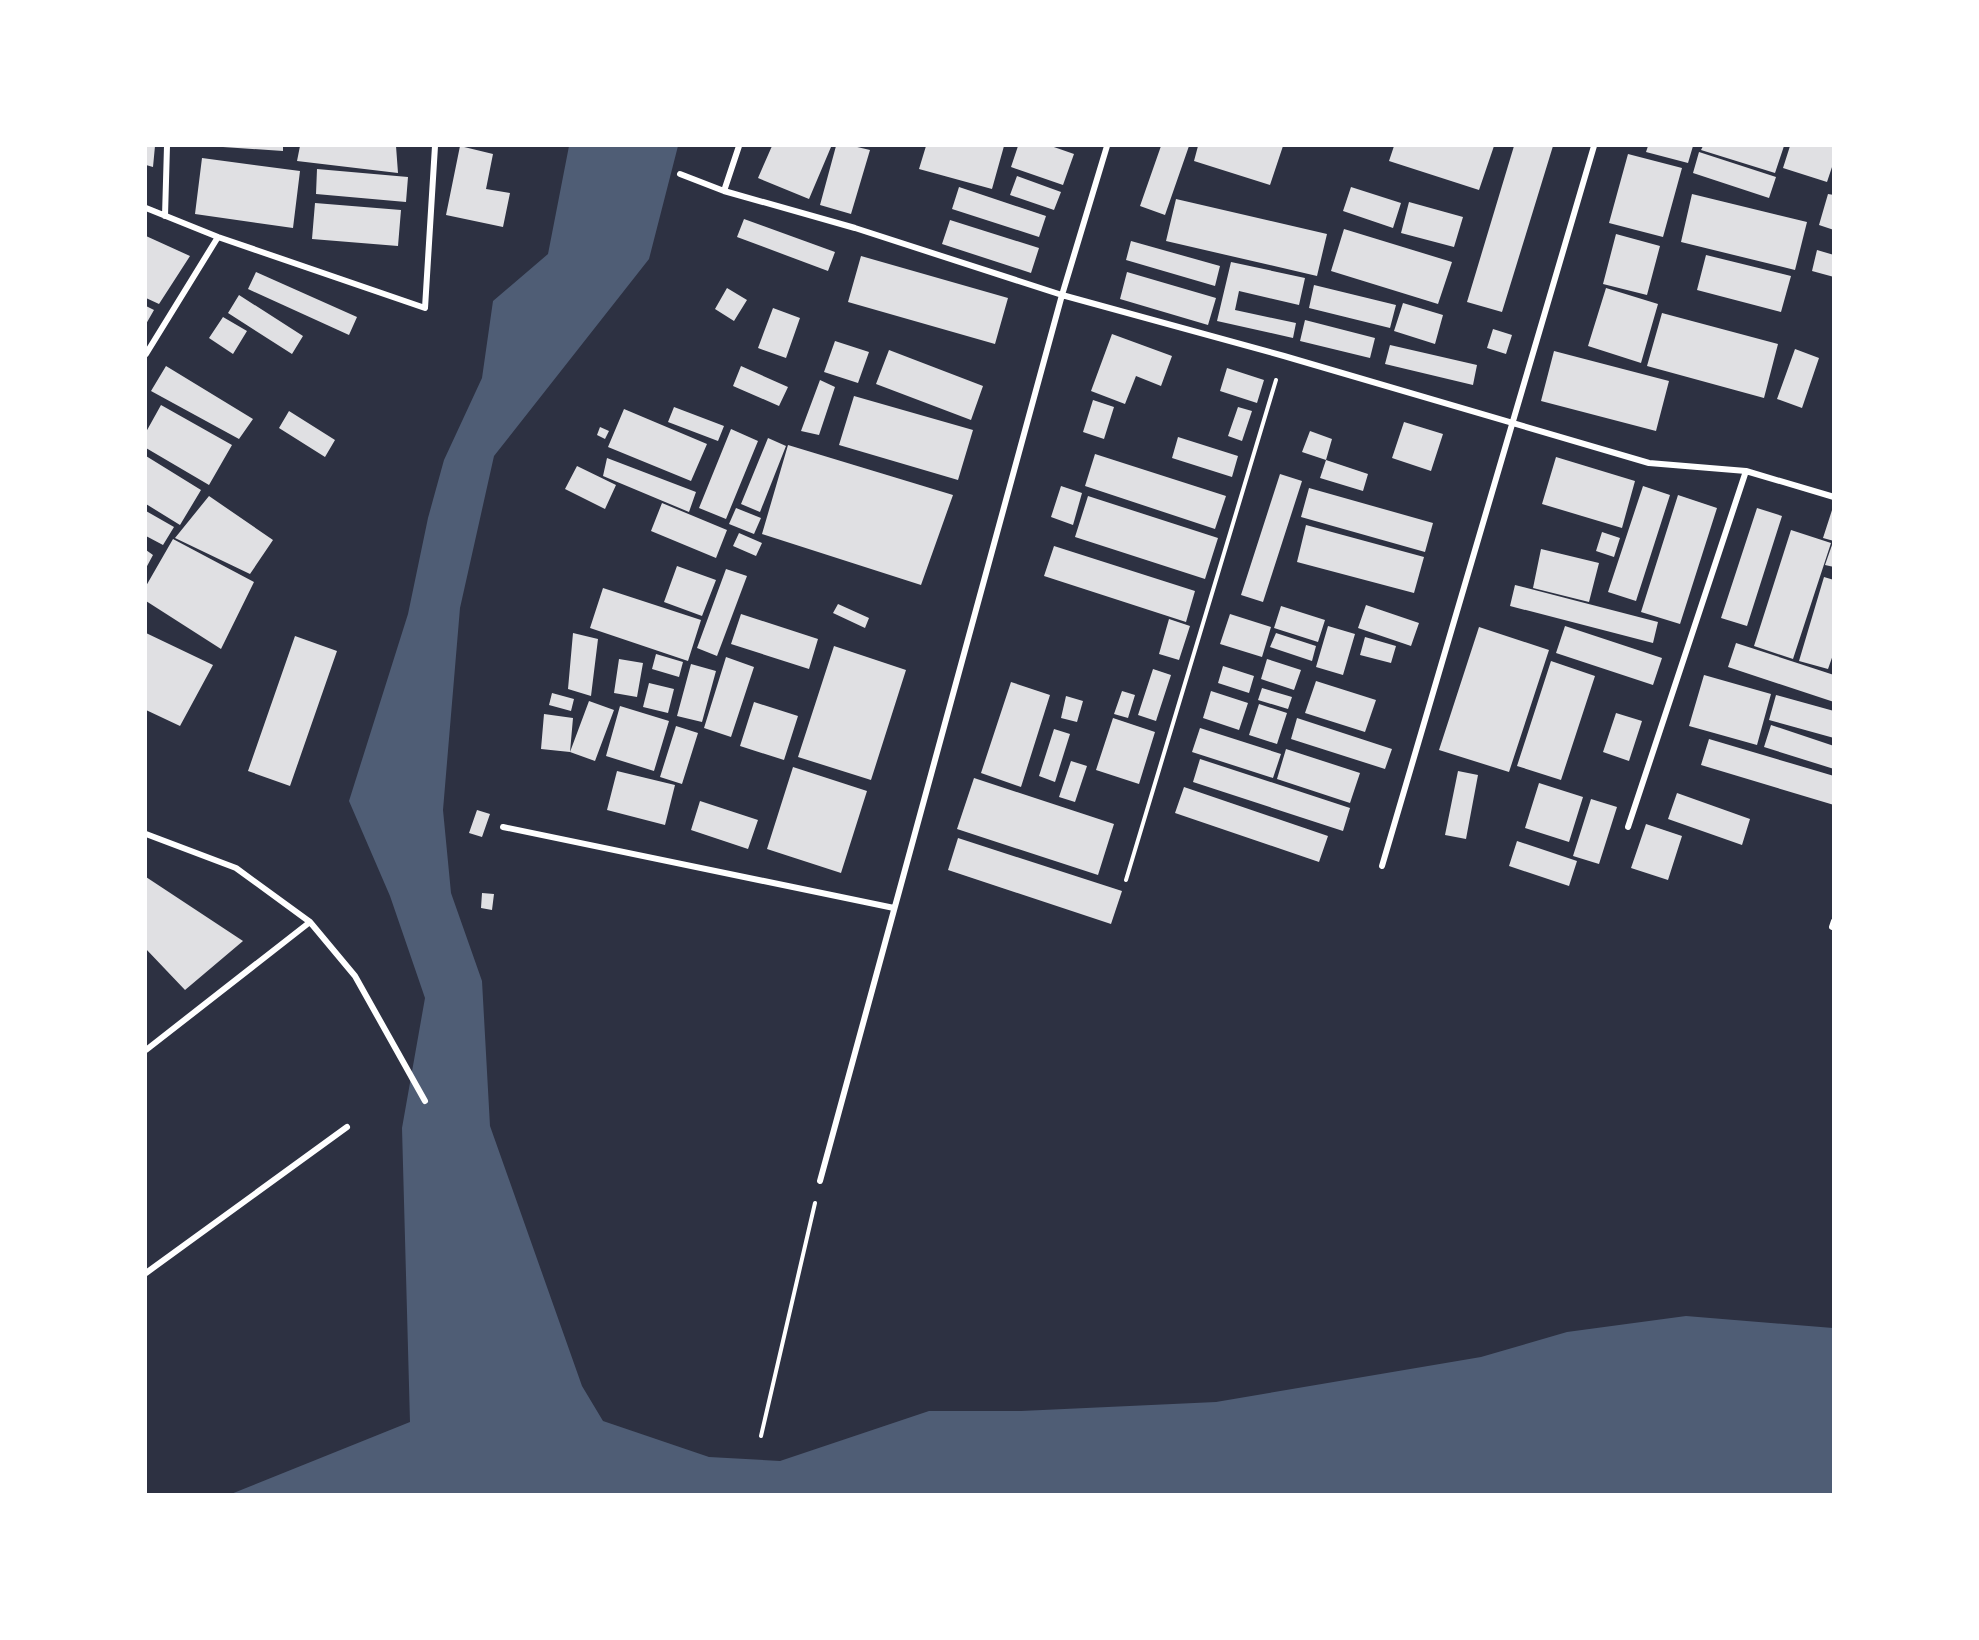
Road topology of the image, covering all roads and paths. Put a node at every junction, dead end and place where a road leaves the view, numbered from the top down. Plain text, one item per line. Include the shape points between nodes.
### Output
1 (167, 146) edge
2 (435, 146) edge
3 (739, 146) edge
4 (1107, 146) edge
5 (1594, 146) edge
6 (680, 174) dead end
7 (724, 191) junction
8 (146, 208) edge
9 (165, 216) junction
10 (218, 237) junction
11 (1062, 295) junction
12 (146, 354) edge
13 (1284, 357) junction
14 (1514, 423) junction
15 (1746, 471) junction
16 (1833, 497) edge
17 (503, 827) dead end
18 (1628, 827) dead end
19 (146, 834) edge
20 (1382, 866) dead end
21 (1126, 880) dead end
22 (894, 908) junction
23 (310, 922) junction
24 (146, 1050) edge
25 (425, 1101) dead end
26 (347, 1127) dead end
27 (820, 1181) joint
28 (146, 1274) edge
29 (761, 1436) dead end

1 - 9 street
2 - 10 street via 424,308
3 - 7 street
4 - 11 street
5 - 14 street
6 - 7 street
7 - 11 street via 855,228
8 - 9 street
9 - 10 street
10 - 12 street
11 - 13 street
11 - 22 street
13 - 14 street
13 - 21 path
14 - 15 street via 1649,463
14 - 20 street
15 - 16 street
15 - 18 street
17 - 22 street
19 - 23 street via 236,868
22 - 27 street
23 - 24 street
23 - 25 street via 355,976
26 - 28 street
27 - 29 path

